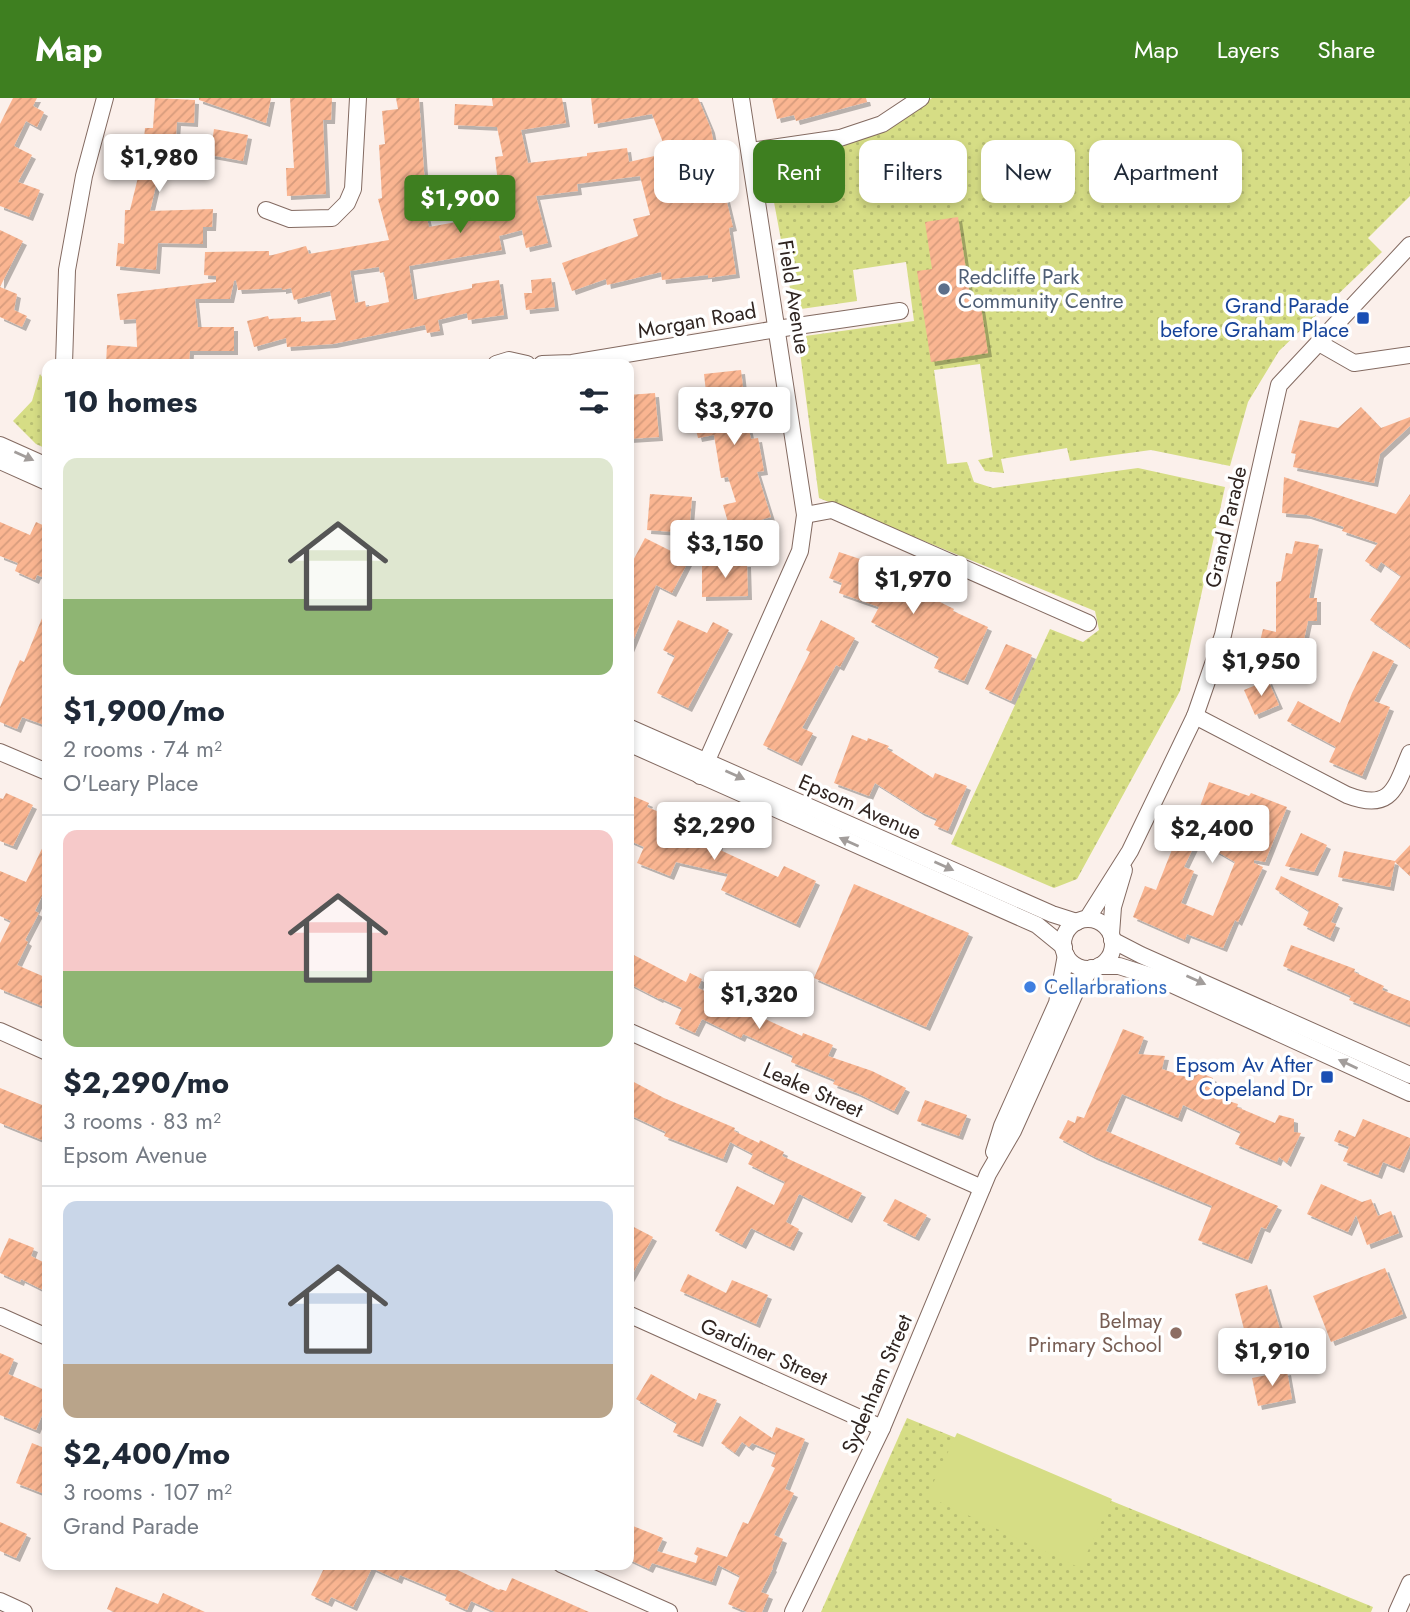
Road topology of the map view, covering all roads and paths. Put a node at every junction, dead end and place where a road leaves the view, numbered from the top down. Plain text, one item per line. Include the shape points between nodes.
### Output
1 (105, 98) edge
2 (358, 98) edge
3 (741, 98) edge
4 (921, 98) edge
5 (750, 151) junction
6 (266, 210) dead end
7 (1410, 245) edge
8 (900, 311) dead end
9 (777, 329) junction
10 (1319, 343) junction
11 (1410, 355) edge
12 (64, 359) edge
13 (596, 359) edge
14 (0, 445) edge
15 (0, 461) edge
16 (42, 464) edge
17 (42, 480) edge
18 (805, 515) junction
19 (1088, 623) dead end
20 (1195, 716) junction
21 (634, 730) edge
22 (634, 745) edge
23 (0, 752) edge
24 (1410, 753) edge
25 (703, 769) junction
26 (42, 770) edge
27 (1130, 851) junction
28 (1082, 920) junction
29 (1112, 937) junction
30 (1065, 951) junction
31 (1095, 967) junction
32 (0, 1031) edge
33 (634, 1034) edge
34 (42, 1050) edge
35 (1410, 1075) edge
36 (1410, 1093) edge
37 (985, 1181) junction
38 (0, 1316) edge
39 (634, 1317) edge
40 (42, 1335) edge
41 (882, 1429) junction
42 (574, 1570) edge
43 (1410, 1583) edge
44 (0, 1601) edge
45 (796, 1610) edge
46 (24, 1612) edge
47 (669, 1612) edge
48 (1397, 1612) edge

1 - 12 street via 68,260
2 - 6 street via 353,189 347,204 332,218 290,219
3 - 5 street, Field Avenue
4 - 5 street via 882,124 840,138
5 - 9 street, Field Avenue
7 - 10 street, Grand Parade
8 - 9 street, Morgan Road
9 - 13 street, Morgan Road
9 - 18 street, Field Avenue
10 - 11 street via 1354,363
10 - 20 street, Grand Parade via 1279,385 1223,635
14 -> 16 street
15 - 17 street
18 - 19 street via 832,510
18 - 25 street, Field Avenue via 800,551
20 - 24 street via 1366,803 1389,795
20 - 27 street, Grand Parade
21 - 25 street, Epsom Avenue
22 - 25 street, Epsom Avenue
23 - 26 street
25 -> 28 street, Epsom Avenue via 1052,914
30 -> 25 street, Epsom Avenue via 1037,925
27 - 28 street, Grand Parade
27 - 29 street, Grand Parade via 1112,907
28 - 29 street via 1104,925
28 - 30 street via 1066,932
29 - 31 street via 1111,952
29 -> 35 street via 1140,955
30 - 31 street via 1076,966
30 - 37 street, Sydenham Street via 1057,1003 1002,1126
36 -> 31 street via 1160,979 1119,966
31 - 37 street, Sydenham Street via 1075,992 1013,1131
32 - 34 street
33 - 37 street, Leake Street
37 - 41 street, Sydenham Street
38 - 40 street
39 - 41 street, Gardiner Street
41 - 45 street, Sydenham Street
42 - 47 street
43 - 48 street
44 - 46 street

